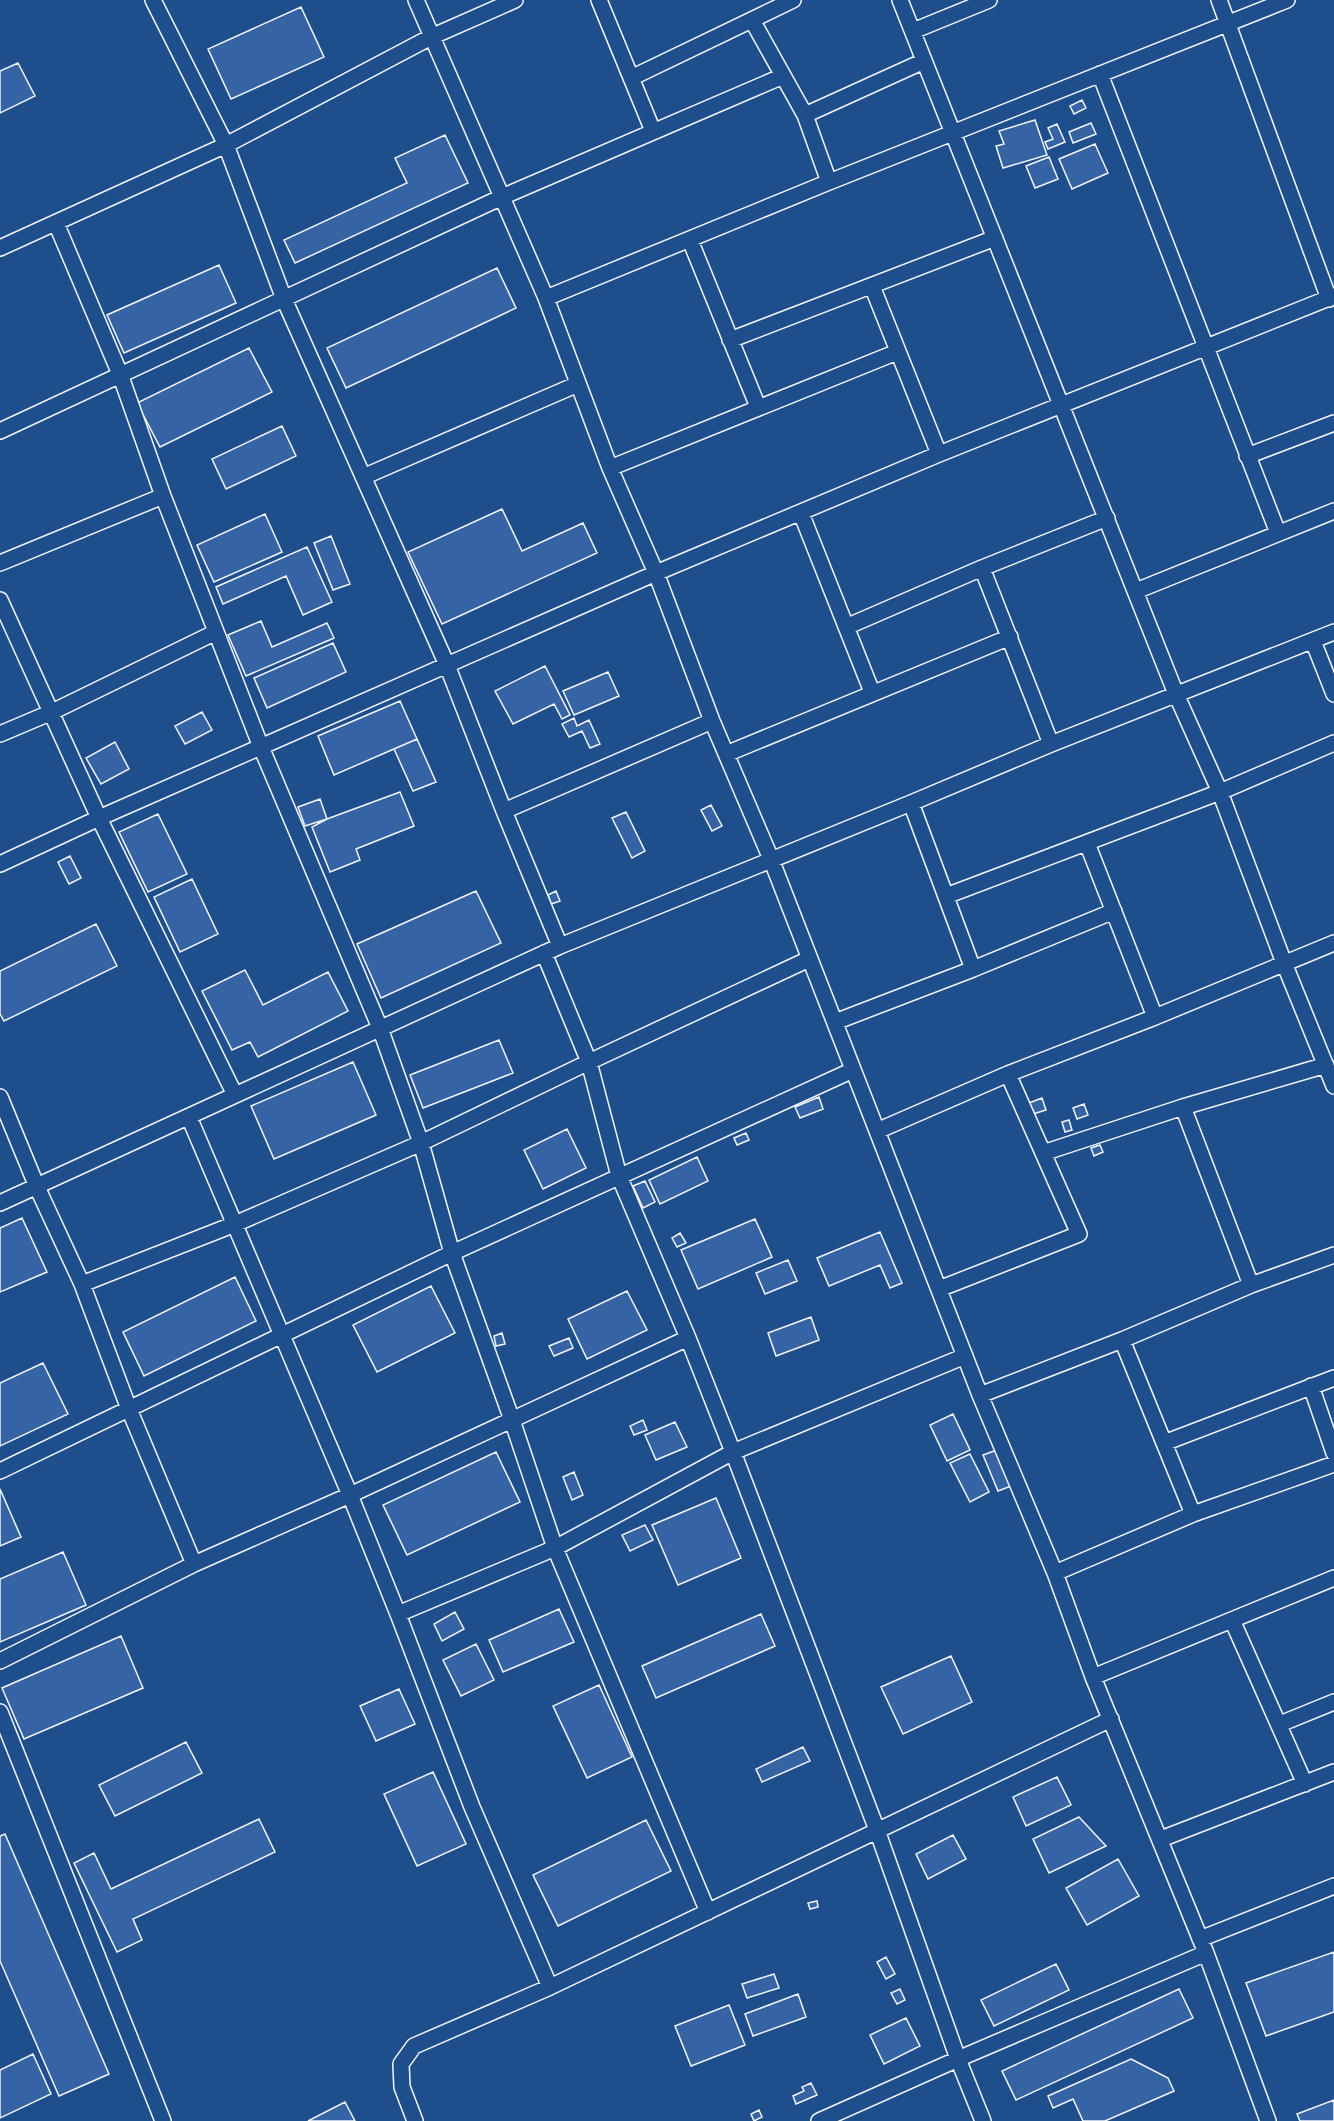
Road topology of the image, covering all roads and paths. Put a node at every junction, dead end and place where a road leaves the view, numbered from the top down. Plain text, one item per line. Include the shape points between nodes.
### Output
1 (153, 0) edge
2 (416, 0) edge
3 (515, 0) edge
4 (599, 0) edge
5 (793, 0) edge
6 (900, 0) edge
7 (989, 0) edge
8 (1219, 0) edge
9 (1287, 0) edge
10 (752, 20) junction
11 (1229, 24) junction
12 (913, 31) junction
13 (431, 37) junction
14 (924, 61) junction
15 (1100, 74) junction
16 (783, 76) junction
17 (631, 78) junction
18 (805, 115) junction
19 (653, 131) junction
20 (952, 133) junction
21 (226, 145) junction
22 (829, 182) junction
23 (502, 197) junction
24 (56, 223) junction
25 (995, 238) junction
26 (690, 240) junction
27 (0, 248) edge
28 (872, 286) junction
29 (546, 298) junction
30 (1331, 298) edge
31 (284, 299) junction
32 (730, 340) junction
33 (1206, 349) junction
34 (897, 352) junction
35 (120, 374) junction
36 (578, 384) junction
37 (1062, 405) junction
38 (758, 407) junction
39 (1334, 423) edge
40 (0, 431) edge
41 (939, 454) junction
42 (1247, 456) junction
43 (610, 468) junction
44 (363, 477) junction
45 (163, 496) junction
46 (1334, 511) edge
47 (801, 513) junction
48 (1107, 518) junction
49 (1278, 533) junction
50 (0, 563) edge
51 (982, 568) junction
52 (656, 573) junction
53 (1136, 591) junction
54 (0, 600) edge
55 (846, 627) junction
56 (216, 632) junction
57 (1334, 632) edge
58 (1010, 637) junction
59 (1313, 641) junction
60 (447, 665) junction
61 (872, 692) junction
62 (1176, 694) junction
63 (1334, 694) edge
64 (52, 712) junction
65 (712, 721) junction
66 (0, 734) edge
67 (1334, 743) edge
68 (1051, 744) junction
69 (261, 747) junction
70 (726, 754) junction
71 (1220, 792) junction
72 (911, 803) junction
73 (504, 811) junction
74 (99, 818) junction
75 (1087, 843) junction
76 (771, 859) junction
77 (0, 864) edge
78 (946, 896) junction
79 (1114, 911) junction
80 (1334, 943) edge
81 (560, 946) junction
82 (544, 953) junction
83 (809, 959) junction
84 (1284, 963) junction
85 (973, 969) junction
86 (1155, 1017) junction
87 (835, 1022) junction
88 (381, 1028) junction
89 (589, 1062) junction
90 (1326, 1065) junction
91 (853, 1070) junction
92 (1008, 1074) junction
93 (1334, 1086) edge
94 (236, 1095) junction
95 (0, 1098) edge
96 (1183, 1107) junction
97 (189, 1116) junction
98 (877, 1131) junction
99 (421, 1143) junction
100 (1043, 1153) junction
101 (619, 1176) junction
102 (37, 1187) junction
103 (0, 1203) edge
104 (235, 1224) junction
105 (452, 1253) junction
106 (1334, 1255) edge
107 (82, 1284) junction
108 (1251, 1285) junction
109 (939, 1289) junction
110 (282, 1334) junction
111 (688, 1338) junction
112 (1122, 1340) junction
113 (965, 1356) junction
114 (1334, 1378) edge
115 (1311, 1386) junction
116 (980, 1395) junction
117 (129, 1409) junction
118 (512, 1420) junction
119 (1164, 1443) junction
120 (733, 1452) junction
121 (1334, 1453) edge
122 (1334, 1464) edge
123 (0, 1471) edge
124 (350, 1495) junction
125 (1193, 1515) junction
126 (555, 1548) junction
127 (194, 1564) junction
128 (1055, 1572) junction
129 (1334, 1578) edge
130 (398, 1614) junction
131 (1232, 1620) junction
132 (0, 1661) edge
133 (1093, 1677) junction
134 (1334, 1702) edge
135 (0, 1712) edge
136 (1111, 1719) junction
137 (1280, 1724) junction
138 (1334, 1772) edge
139 (1305, 1784) junction
140 (877, 1830) junction
141 (1161, 1839) junction
142 (1334, 1886) edge
143 (708, 1912) junction
144 (1203, 1946) junction
145 (550, 1987) junction
146 (958, 2059) junction
147 (163, 2121) edge
148 (415, 2121) edge
149 (819, 2121) edge
150 (983, 2121) edge
151 (1268, 2121) edge

1 - 21 street
2 - 13 street
3 - 13 street
4 - 17 street
5 - 10 street
6 - 12 street
7 - 12 street
8 - 11 street
9 - 11 street
10 - 16 street
10 - 17 street
11 - 15 street
11 - 30 street
12 - 14 street
13 - 21 street
13 - 23 street
14 - 18 street
14 - 20 street
15 - 20 street
15 - 33 street
16 - 18 street
16 - 19 street
17 - 19 street
18 - 22 street
19 - 23 street
20 - 22 street
20 - 25 street
21 - 24 street
21 - 31 street
22 - 26 street
23 - 29 street
23 - 31 street
24 - 27 street
24 - 35 street
25 - 28 street
25 - 37 street
26 - 29 street
26 - 32 street
28 - 32 street
28 - 34 street
29 - 36 street
30 - 33 street
31 - 35 street
31 - 44 street
32 - 38 street
33 - 37 street
33 - 42 street
34 - 38 street
34 - 41 street
35 - 40 street
35 - 45 street
36 - 43 street
36 - 44 street
37 - 41 street
37 - 48 street
38 - 43 street
39 - 42 street
41 - 47 street
42 - 49 street
43 - 52 street
44 - 60 street
45 - 50 street
45 - 56 street
46 - 49 street
47 - 52 street
47 - 55 street
48 - 51 street
48 - 53 street
49 - 53 street
51 - 55 street
51 - 58 street
52 - 60 street
52 - 65 street
53 - 62 street
54 - 64 street
55 - 61 street
56 - 64 street
56 - 69 street
57 - 59 street
58 - 61 street
58 - 68 street
59 - 62 street
59 - 63 street
60 - 69 street
60 - 73 street
61 - 70 street
62 - 68 street
62 - 71 street
64 - 66 street
64 - 74 street
65 - 70 street
65 - 73 street
67 - 71 street
68 - 72 street
69 - 74 street
69 - 88 street
70 - 76 street
71 - 75 street
71 - 84 street
72 - 76 street
72 - 78 street
73 - 81 street
74 - 77 street
74 - 94 street
75 - 78 street
75 - 79 street
76 - 81 street
76 - 83 street
78 - 85 street
79 - 85 street
79 - 86 street
80 - 84 street
81 - 82 street
82 - 88 street
82 - 89 street
83 - 87 street
83 - 89 street
84 - 86 street
84 - 90 street
85 - 87 street
86 - 92 street
87 - 91 street
88 - 94 street
88 - 99 street
89 - 99 street
89 - 101 street
90 - 93 street
90 - 96 street
91 - 98 street
91 - 101 street
92 - 98 street
92 - 100 street
94 - 97 street
95 - 102 street
96 - 100 street
96 - 108 street
97 - 102 street
97 - 104 street
98 - 109 street
99 - 104 street
99 - 105 street
100 - 109 street via 1079,1234
101 - 105 street
101 - 111 street
102 - 103 street
102 - 107 street
104 - 107 street
104 - 110 street
105 - 110 street
105 - 118 street
106 - 108 street
107 - 117 street
108 - 112 street
109 - 113 street
110 - 117 street
110 - 124 street
111 - 118 street
111 - 120 street
112 - 116 street
112 - 119 street
113 - 116 street
113 - 120 street
114 - 115 street
115 - 119 street
115 - 121 street
116 - 128 street
117 - 123 street
117 - 127 street
118 - 124 street
118 - 126 street
119 - 125 street
120 - 126 street
120 - 140 street
122 - 125 street
124 - 127 street
124 - 130 street
125 - 128 street
126 - 130 street
126 - 143 street
127 - 132 street
128 - 133 street
129 - 131 street
130 - 145 street via 472,1807
131 - 133 street
131 - 137 street
133 - 136 street
134 - 137 street
135 - 147 street
136 - 140 street
136 - 141 street
137 - 139 street
138 - 139 street
139 - 141 street
140 - 143 street
140 - 146 street
141 - 144 street
142 - 144 street
143 - 145 street
144 - 146 street
144 - 151 street
145 - 148 street via 414,2046 401,2064 402,2087
146 - 149 street
146 - 150 street

